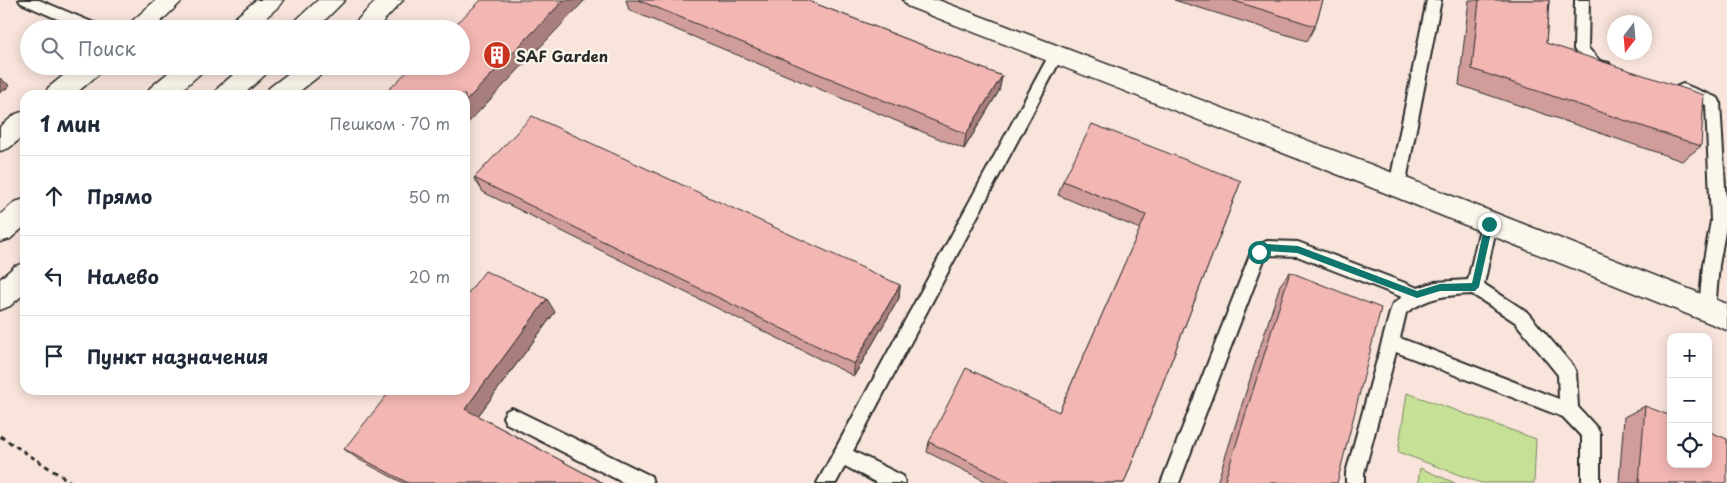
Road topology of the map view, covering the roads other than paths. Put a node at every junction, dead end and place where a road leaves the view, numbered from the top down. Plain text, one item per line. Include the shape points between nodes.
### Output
1 (26, 0) edge
2 (271, 0) edge
3 (333, 0) edge
4 (391, 0) edge
5 (915, 0) edge
6 (1434, 0) edge
7 (1582, 0) edge
8 (165, 1) edge
9 (73, 20) edge
10 (147, 20) edge
11 (248, 20) edge
12 (310, 20) edge
13 (370, 20) edge
14 (1056, 55) junction
15 (1621, 72) edge
16 (81, 75) edge
17 (183, 75) edge
18 (249, 75) edge
19 (304, 75) edge
20 (1665, 85) edge
21 (63, 90) edge
22 (166, 90) edge
23 (233, 90) edge
24 (284, 90) edge
25 (20, 125) edge
26 (0, 141) edge
27 (1397, 186) junction
28 (20, 214) edge
29 (1489, 224) junction
30 (0, 231) edge
31 (20, 279) edge
32 (1475, 287) junction
33 (1417, 295) junction
34 (0, 297) edge
35 (1717, 313) edge
36 (1390, 342) junction
37 (1569, 411) junction
38 (512, 417) dead end
39 (842, 454) junction
40 (644, 483) edge
41 (826, 483) edge
42 (896, 483) edge
43 (1170, 483) edge
44 (1355, 483) edge
45 (1591, 483) edge

1 - 9 lane
2 - 11 street
3 - 12 street
4 - 13 street
5 - 14 street
6 - 27 lane
7 - 15 lane via 1581,49 1595,65
8 - 10 street
14 - 27 street
14 - 39 lane
16 - 21 street
17 - 22 street
18 - 23 street
19 - 24 street
20 - 35 lane via 1713,102 1719,221 1711,265
25 - 26 street
27 - 29 street
28 - 30 street
29 - 32 lane
29 - 35 street
31 - 34 street
32 - 33 lane via 1440,288
32 - 37 lane via 1521,317 1567,372
33 - 36 lane via 1399,309
33 - 43 lane via 1298,249 1267,248 1259,252
36 - 37 lane
36 - 44 lane
37 - 45 lane via 1591,434
38 - 40 lane
39 - 41 lane
39 - 42 lane

